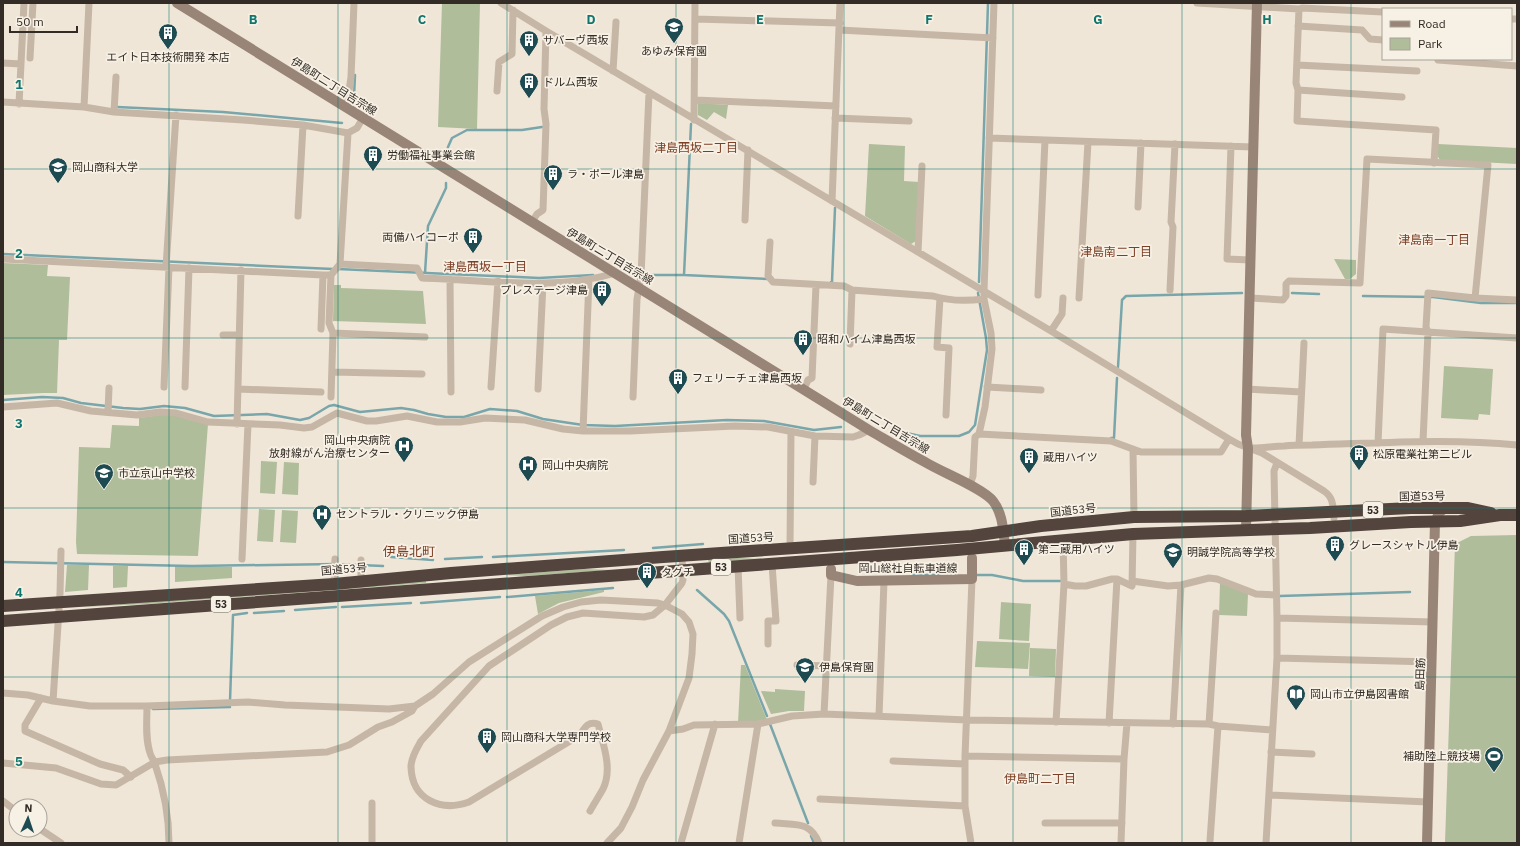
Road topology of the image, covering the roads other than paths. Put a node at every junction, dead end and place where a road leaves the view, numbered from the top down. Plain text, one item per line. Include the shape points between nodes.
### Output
1 (24, 3) edge
2 (33, 3) edge
3 (89, 3) edge
4 (177, 3) edge
5 (354, 3) edge
6 (501, 3) edge
7 (695, 3) edge
8 (840, 3) edge
9 (994, 3) edge
10 (1197, 3) edge
11 (1257, 5) edge
12 (1299, 9) junction
13 (514, 10) junction
14 (1382, 12) edge
15 (695, 19) junction
16 (616, 22) dead end
17 (839, 26) junction
18 (1298, 26) junction
19 (546, 31) junction
20 (989, 37) junction
21 (1382, 40) edge
22 (30, 58) dead end
23 (1438, 60) dead end
24 (3, 63) edge
25 (21, 64) junction
26 (1297, 65) junction
27 (1517, 66) edge
28 (613, 71) junction
29 (1417, 72) dead end
30 (116, 77) dead end
31 (497, 90) dead end
32 (1298, 90) junction
33 (649, 92) junction
34 (1402, 97) dead end
35 (694, 100) junction
36 (3, 102) edge
37 (19, 104) junction
38 (343, 105) junction
39 (836, 106) junction
40 (84, 107) junction
41 (114, 112) junction
42 (176, 115) junction
43 (363, 118) junction
44 (835, 118) junction
45 (694, 120) junction
46 (909, 121) dead end
47 (303, 125) junction
48 (348, 133) junction
49 (988, 138) junction
50 (1045, 140) junction
51 (1088, 142) junction
52 (1141, 143) junction
53 (1175, 144) junction
54 (1231, 146) junction
55 (1253, 148) junction
56 (748, 150) junction
57 (1434, 163) junction
58 (922, 166) dead end
59 (832, 201) junction
60 (1138, 207) dead end
61 (298, 216) dead end
62 (745, 220) dead end
63 (532, 222) junction
64 (770, 242) dead end
65 (918, 252) junction
66 (3, 260) edge
67 (1250, 260) junction
68 (167, 264) junction
69 (339, 265) junction
70 (189, 268) junction
71 (242, 270) junction
72 (615, 273) junction
73 (329, 274) junction
74 (450, 279) junction
75 (589, 280) junction
76 (498, 281) junction
77 (543, 283) junction
78 (816, 285) junction
79 (638, 287) junction
80 (852, 290) junction
81 (1170, 290) dead end
82 (1038, 295) dead end
83 (981, 297) junction
84 (940, 298) junction
85 (1063, 298) dead end
86 (1079, 298) dead end
87 (1250, 298) junction
88 (1475, 298) junction
89 (1517, 300) edge
90 (321, 329) dead end
91 (1051, 331) junction
92 (1428, 332) junction
93 (333, 333) junction
94 (223, 335) dead end
95 (239, 335) junction
96 (425, 336) dead end
97 (1517, 338) edge
98 (1304, 343) dead end
99 (850, 344) dead end
100 (332, 372) junction
101 (422, 374) dead end
102 (164, 387) dead end
103 (185, 387) dead end
104 (491, 387) dead end
105 (987, 387) junction
106 (109, 388) dead end
107 (238, 389) junction
108 (538, 389) dead end
109 (804, 389) junction
110 (1247, 389) junction
111 (1041, 390) dead end
112 (321, 392) dead end
113 (451, 392) dead end
114 (1302, 392) junction
115 (331, 397) dead end
116 (633, 397) dead end
117 (3, 407) edge
118 (108, 411) junction
119 (946, 415) dead end
120 (237, 423) junction
121 (248, 424) junction
122 (583, 429) junction
123 (870, 430) junction
124 (791, 432) junction
125 (979, 434) junction
126 (815, 436) junction
127 (1229, 439) junction
128 (1423, 441) junction
129 (1378, 443) junction
130 (1299, 445) junction
131 (1517, 445) edge
132 (1248, 448) junction
133 (1133, 450) junction
134 (1277, 463) junction
135 (813, 482) dead end
136 (970, 485) junction
137 (1445, 508) junction
138 (1333, 515) junction
139 (1500, 515) junction
140 (1517, 515) edge
141 (1134, 517) junction
142 (1275, 521) junction
143 (1246, 522) junction
144 (1435, 522) junction
145 (1060, 524) junction
146 (1003, 532) junction
147 (1133, 534) junction
148 (1064, 540) junction
149 (828, 545) junction
150 (1005, 545) junction
151 (790, 548) junction
152 (972, 548) junction
153 (61, 551) dead end
154 (682, 556) junction
155 (242, 559) dead end
156 (335, 563) dead end
157 (361, 563) dead end
158 (772, 564) junction
159 (738, 566) junction
160 (830, 568) junction
161 (683, 570) junction
162 (438, 574) junction
163 (972, 579) junction
164 (1117, 579) junction
165 (360, 581) junction
166 (884, 581) junction
167 (1132, 581) junction
168 (334, 584) junction
169 (1064, 584) junction
170 (1181, 586) junction
171 (438, 588) junction
172 (1276, 595) junction
173 (59, 602) junction
174 (665, 605) junction
175 (3, 606) edge
176 (1216, 613) dead end
177 (58, 617) junction
178 (740, 618) dead end
179 (1277, 618) junction
180 (3, 621) edge
181 (1433, 622) junction
182 (768, 644) dead end
183 (1277, 658) junction
184 (1432, 662) junction
185 (797, 666) dead end
186 (827, 666) junction
187 (3, 693) edge
188 (41, 698) junction
189 (53, 701) junction
190 (147, 706) junction
191 (415, 706) junction
192 (824, 714) junction
193 (879, 716) junction
194 (967, 720) junction
195 (1056, 722) junction
196 (1109, 723) junction
197 (1127, 723) junction
198 (715, 724) junction
199 (758, 724) junction
200 (1173, 724) junction
201 (1209, 724) junction
202 (1218, 726) junction
203 (1272, 730) junction
204 (669, 731) junction
205 (1271, 752) junction
206 (1312, 754) dead end
207 (965, 756) junction
208 (1124, 759) junction
209 (893, 761) dead end
210 (155, 762) junction
211 (3, 763) edge
212 (965, 764) junction
213 (131, 777) junction
214 (1269, 795) junction
215 (820, 800) dead end
216 (1428, 802) junction
217 (372, 803) dead end
218 (965, 806) junction
219 (590, 811) dead end
220 (775, 823) dead end
221 (1046, 823) dead end
222 (1122, 823) junction
223 (48, 835) edge
224 (1210, 841) dead end
225 (59, 843) edge
226 (169, 843) edge
227 (372, 843) edge
228 (607, 843) edge
229 (681, 843) edge
230 (739, 843) edge
231 (819, 843) edge
232 (971, 843) edge
233 (1121, 843) edge
234 (1266, 843) edge
235 (1427, 843) edge

1 - 25 street
2 - 22 street
3 - 40 street
4 - 38 street, 伊島町二丁目吉宗線
5 - 38 street via 351,77 348,98
6 - 13 street
7 - 15 street
8 - 17 street
9 - 20 street
10 - 11 street
11 - 12 street
11 - 55 street
12 - 14 street
12 - 18 street
13 - 19 street
13 - 31 street via 512,54 498,62
15 - 17 street
15 - 35 street
16 - 28 street
17 - 20 street
17 - 39 street
18 - 21 street via 1362,30 1370,39
18 - 26 street
19 - 28 street
19 - 63 street via 543,210
20 - 49 street
23 - 27 street
24 - 25 street
25 - 37 street
26 - 29 street
26 - 32 street
28 - 33 street
30 - 41 street
32 - 34 street
32 - 57 street via 1297,121 1436,130
33 - 45 street
33 - 79 street via 641,276
35 - 39 street
35 - 45 street
36 - 37 street
37 - 40 street
38 - 43 street, 伊島町二丁目吉宗線
39 - 44 street
40 - 41 street
41 - 42 street
42 - 47 street
42 - 68 street
43 - 48 street via 357,128
43 - 63 street, 伊島町二丁目吉宗線
44 - 46 street
44 - 59 street
45 - 56 street
47 - 48 street
47 - 61 street
48 - 69 street
49 - 50 street
49 - 83 street
50 - 51 street
50 - 82 street
51 - 52 street
51 - 86 street
52 - 53 street
52 - 60 street
53 - 54 street
53 - 81 street
54 - 55 street
54 - 67 street via 1227,259
55 - 67 street
56 - 59 street
56 - 62 street
57 - 87 street via 1367,159 1360,284 1289,281 1286,284 1286,296 1282,300
57 - 88 street via 1488,165
58 - 65 street
59 - 65 street
63 - 72 street, 伊島町二丁目吉宗線
64 - 78 street via 770,278 773,282
65 - 83 street
66 - 68 street
67 - 87 street
68 - 70 street
68 - 102 street
69 - 73 street
69 - 74 street via 417,268 422,278
70 - 71 street
70 - 103 street
71 - 73 street
71 - 95 street
72 - 75 street
72 - 79 street, 伊島町二丁目吉宗線
73 - 90 street
73 - 93 street via 329,323
74 - 76 street
74 - 113 street
75 - 77 street
75 - 122 street
76 - 77 street
76 - 104 street
77 - 108 street
78 - 80 street via 844,286
78 - 109 street via 812,378 808,380
79 - 109 street, 伊島町二丁目吉宗線
79 - 116 street
80 - 84 street
80 - 99 street
83 - 84 street
83 - 91 street
83 - 105 street via 991,333 992,349
84 - 119 street via 937,347 949,348
85 - 91 street via 1062,314
87 - 110 street
88 - 89 street
88 - 92 street via 1428,293
91 - 127 street
92 - 97 street
92 - 128 street
92 - 129 street via 1382,329
93 - 96 street
93 - 100 street
94 - 95 street
95 - 107 street
98 - 114 street
100 - 101 street
100 - 115 street
105 - 111 street
105 - 125 street
106 - 118 street
107 - 112 street
107 - 120 street
109 - 123 street, 伊島町二丁目吉宗線
110 - 114 street
110 - 132 street
114 - 130 street
117 - 118 street via 57,403 92,411
118 - 120 street via 137,415 176,413 208,422
120 - 121 street
121 - 122 street via 308,428 337,413 367,421 407,416 437,422 485,418 525,420 563,429
121 - 155 street
122 - 124 street via 630,431 736,426
123 - 126 street via 853,437
123 - 136 street, 伊島町二丁目吉宗線
124 - 126 street
124 - 151 street
125 - 133 street via 1111,441
125 - 136 street via 975,437 973,476
126 - 135 street
127 - 132 street
127 - 133 street via 1221,452
128 - 129 street
128 - 131 street
129 - 130 street
130 - 132 street
132 - 134 street
132 - 143 street
133 - 141 street
134 - 138 street via 1328,494 1332,500
134 - 142 street via 1274,471
136 - 146 street, 伊島町二丁目吉宗線 via 992,500 1001,517
137 - 138 highway, 国道53号 / 53 via 1411,508
137 - 139 highway, 国道53号 / 53 via 1468,508
137 - 144 street
138 - 142 highway, 53
138 - 144 highway, 53 via 1426,515
139 - 140 highway, 国道53号 / 53
139 - 144 highway, 国道53号 / 53
141 - 143 highway, 国道53号 / 53
141 - 145 highway, 国道53号 / 53
142 - 143 highway, 国道53号 / 53
142 - 144 highway, 国道53号 / 53 via 1310,528
142 - 172 street
143 - 145 highway, 53 via 1150,522 1078,527
143 - 147 highway, 国道53号 / 53
144 - 181 street, 島田筋
145 - 146 highway, 国道53号 / 53
146 - 150 street, 伊島町二丁目吉宗線
146 - 152 highway, 国道53号 / 53
147 - 148 highway, 国道53号 / 53
147 - 167 street
148 - 150 highway, 国道53号 / 53
148 - 169 street
149 - 151 highway, 国道53号 / 53
149 - 152 highway, 国道53号 / 53
149 - 160 street
150 - 152 highway, 国道53号 / 53
151 - 154 highway, 国道53号 / 53
152 - 160 highway, 国道53号 / 53
152 - 163 street, 岡山総社自転車道線
153 - 173 street
154 - 161 street
154 - 162 highway, 国道53号 / 53
156 - 168 street
157 - 165 street
158 - 159 highway, 国道53号 / 53
158 - 160 highway, 国道53号 / 53
158 - 182 street via 776,621 768,621
159 - 161 highway, 国道53号 / 53
159 - 178 street
160 - 166 street, 岡山総社自転車道線 via 856,581
160 - 186 street
161 - 171 highway, 国道53号 / 53
161 - 174 street via 682,584
162 - 165 highway, 国道53号 / 53
162 - 171 street
163 - 166 street, 岡山総社自転車道線
163 - 194 street
164 - 167 street via 1132,586
164 - 169 street via 1086,586
164 - 196 street
165 - 168 highway, 国道53号 / 53
166 - 193 street
167 - 170 street via 1158,586
168 - 173 highway, 国道53号 / 53
169 - 195 street
170 - 172 street via 1209,578 1256,594
170 - 200 street
171 - 177 highway, 国道53号 / 53
172 - 179 street
173 - 175 highway, 国道53号 / 53
173 - 177 street
174 - 191 street via 602,600 563,607 542,616 469,662 433,694
174 - 204 street via 682,614 689,622 693,634 689,678
174 - 219 street via 653,615 644,617 583,613 567,617 552,625 489,666 421,740 414,753 411,766 415,785 423,795 435,804 459,805 469,802 580,735 586,725 593,722 598,724 608,775 604,788
176 - 201 street
177 - 180 highway, 国道53号 / 53
177 - 189 street
179 - 181 street
179 - 183 street
181 - 184 street, 島田筋
183 - 184 street
183 - 203 street
184 - 216 street, 島田筋
185 - 186 street
186 - 192 street
187 - 188 street
188 - 189 street
188 - 213 street via 24,725 25,731 100,764 123,770
189 - 190 street via 90,706
190 - 191 street via 248,702 389,709
190 - 210 street via 147,735 150,753
191 - 210 street via 412,711 378,727 349,745 327,752 239,755
192 - 193 street
192 - 199 street via 792,716
193 - 194 street
194 - 195 street
194 - 207 street
195 - 196 street
196 - 197 street
197 - 200 street
197 - 208 street
198 - 199 street
198 - 204 street via 694,725
198 - 229 street
199 - 230 street
200 - 201 street
201 - 202 street
202 - 203 street
202 - 224 street
203 - 205 street
204 - 228 street via 621,828
205 - 206 street
205 - 214 street
207 - 208 street
207 - 212 street
208 - 222 street
209 - 212 street
210 - 213 street
210 - 226 street via 166,798
211 - 213 street via 56,768 100,784 116,785
212 - 218 street
214 - 216 street
214 - 234 street
215 - 218 street
216 - 235 street, 島田筋
217 - 227 street
218 - 232 street
220 - 231 street via 810,828
221 - 222 street
222 - 233 street
223 - 225 street

